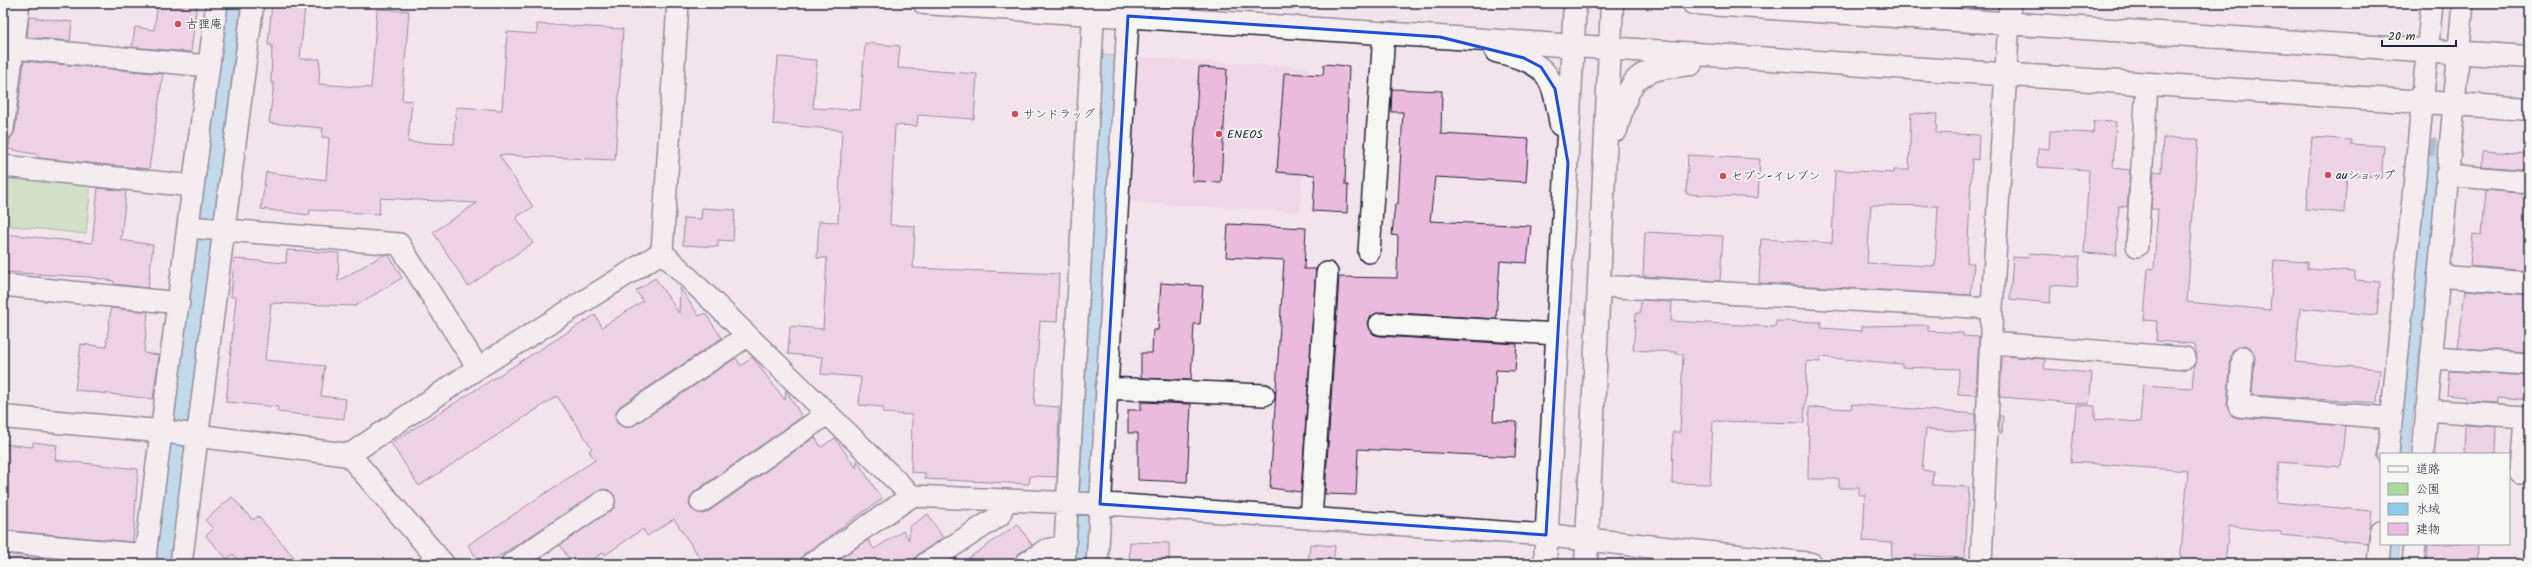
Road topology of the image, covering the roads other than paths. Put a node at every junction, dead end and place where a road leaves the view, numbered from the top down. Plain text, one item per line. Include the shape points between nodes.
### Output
1 (19, 3) edge
2 (217, 3) edge
3 (253, 3) edge
4 (678, 3) edge
5 (924, 3) edge
6 (1575, 3) edge
7 (1612, 3) edge
8 (1693, 3) edge
9 (2432, 3) edge
10 (2463, 3) edge
11 (1749, 4) edge
12 (1094, 9) edge
13 (1129, 10) edge
14 (2010, 13) edge
15 (1384, 34) junction
16 (1440, 38) junction
17 (1573, 46) junction
18 (8, 47) edge
19 (1611, 49) junction
20 (2427, 50) junction
21 (2458, 52) junction
22 (2529, 57) edge
23 (1752, 58) junction
24 (209, 66) junction
25 (2006, 74) junction
26 (2147, 84) junction
27 (2422, 103) junction
28 (2453, 104) junction
29 (2529, 109) edge
30 (3, 129) edge
31 (1568, 163) junction
32 (1606, 165) junction
33 (3, 166) edge
34 (2446, 175) junction
35 (2529, 182) edge
36 (193, 186) junction
37 (205, 229) junction
38 (2137, 246) dead end
39 (662, 252) junction
40 (1369, 252) dead end
41 (1327, 273) dead end
42 (2438, 276) junction
43 (2529, 283) edge
44 (3, 285) edge
45 (1600, 286) junction
46 (179, 303) junction
47 (1992, 308) junction
48 (1380, 324) dead end
49 (1557, 334) junction
50 (748, 336) junction
51 (1991, 343) junction
52 (2243, 357) dead end
53 (2184, 358) dead end
54 (2430, 358) junction
55 (2529, 364) edge
56 (478, 368) junction
57 (1106, 388) junction
58 (1264, 395) dead end
59 (2426, 410) junction
60 (826, 414) junction
61 (627, 416) dead end
62 (3, 417) edge
63 (2391, 418) junction
64 (166, 432) junction
65 (194, 435) junction
66 (2388, 453) edge
67 (2423, 453) edge
68 (349, 455) junction
69 (2521, 473) dead end
70 (912, 496) junction
71 (1006, 500) junction
72 (604, 501) dead end
73 (701, 502) dead end
74 (1084, 504) junction
75 (1311, 519) junction
76 (1546, 535) junction
77 (1588, 538) junction
78 (3, 542) edge
79 (2380, 543) edge
80 (2415, 545) edge
81 (1065, 555) edge
82 (145, 559) edge
83 (181, 564) edge
84 (443, 564) edge
85 (511, 564) edge
86 (810, 564) edge
87 (925, 564) edge
88 (1025, 564) edge
89 (1097, 564) edge
90 (1545, 564) edge
91 (1586, 564) edge
92 (1811, 564) edge
93 (1981, 564) edge
94 (2378, 564) edge
95 (2413, 564) edge

1 - 18 street
2 - 24 street
3 - 37 street
4 - 39 street
5 - 12 street
6 - 17 street
7 - 19 street
8 - 11 street
9 - 20 street
10 - 21 street
11 - 14 street
12 - 13 street
12 - 74 street
13 - 15 street
13 - 57 street
14 - 20 street
14 - 25 street
15 - 16 street
15 - 40 street
16 - 17 street
16 - 31 street via 1524,58 1541,67 1555,90
17 - 19 street
17 - 31 street
18 - 24 street
18 - 30 street
19 - 23 street
19 - 32 street
20 - 21 street
20 - 27 street
21 - 22 street
21 - 28 street
23 - 25 street
23 - 32 street via 1656,68 1634,81 1626,92
24 - 36 street
25 - 26 street
25 - 47 street
26 - 27 street
26 - 38 street
27 - 28 street
27 - 63 street
28 - 29 street
28 - 34 street
31 - 49 street
32 - 45 street
33 - 36 street
34 - 35 street
34 - 42 street
36 - 37 street
37 - 46 street
37 - 56 street via 399,244
37 - 65 street
39 - 50 street
39 - 56 street
41 - 75 street
42 - 43 street
42 - 54 street
44 - 46 street
45 - 47 street
45 - 77 street
46 - 64 street
47 - 51 street
48 - 49 street
49 - 76 street
50 - 60 street
50 - 61 street
51 - 53 street
51 - 93 street
52 - 63 street via 2239,406
54 - 55 street
54 - 59 street
56 - 68 street
57 - 58 street
57 - 74 street
59 - 67 street
59 - 69 street via 2526,417
60 - 70 street
60 - 73 street
62 - 64 street
63 - 66 street
64 - 65 street
64 - 82 street
65 - 68 street
65 - 83 street
68 - 84 street
70 - 71 street
70 - 86 street
71 - 74 street
71 - 87 street via 999,516
72 - 85 street
74 - 75 street
74 - 81 street
74 - 89 street
75 - 76 street
76 - 77 street
76 - 90 street
77 - 91 street
77 - 92 street
78 - 82 street
79 - 94 street
80 - 95 street
81 - 88 street via 1046,550

